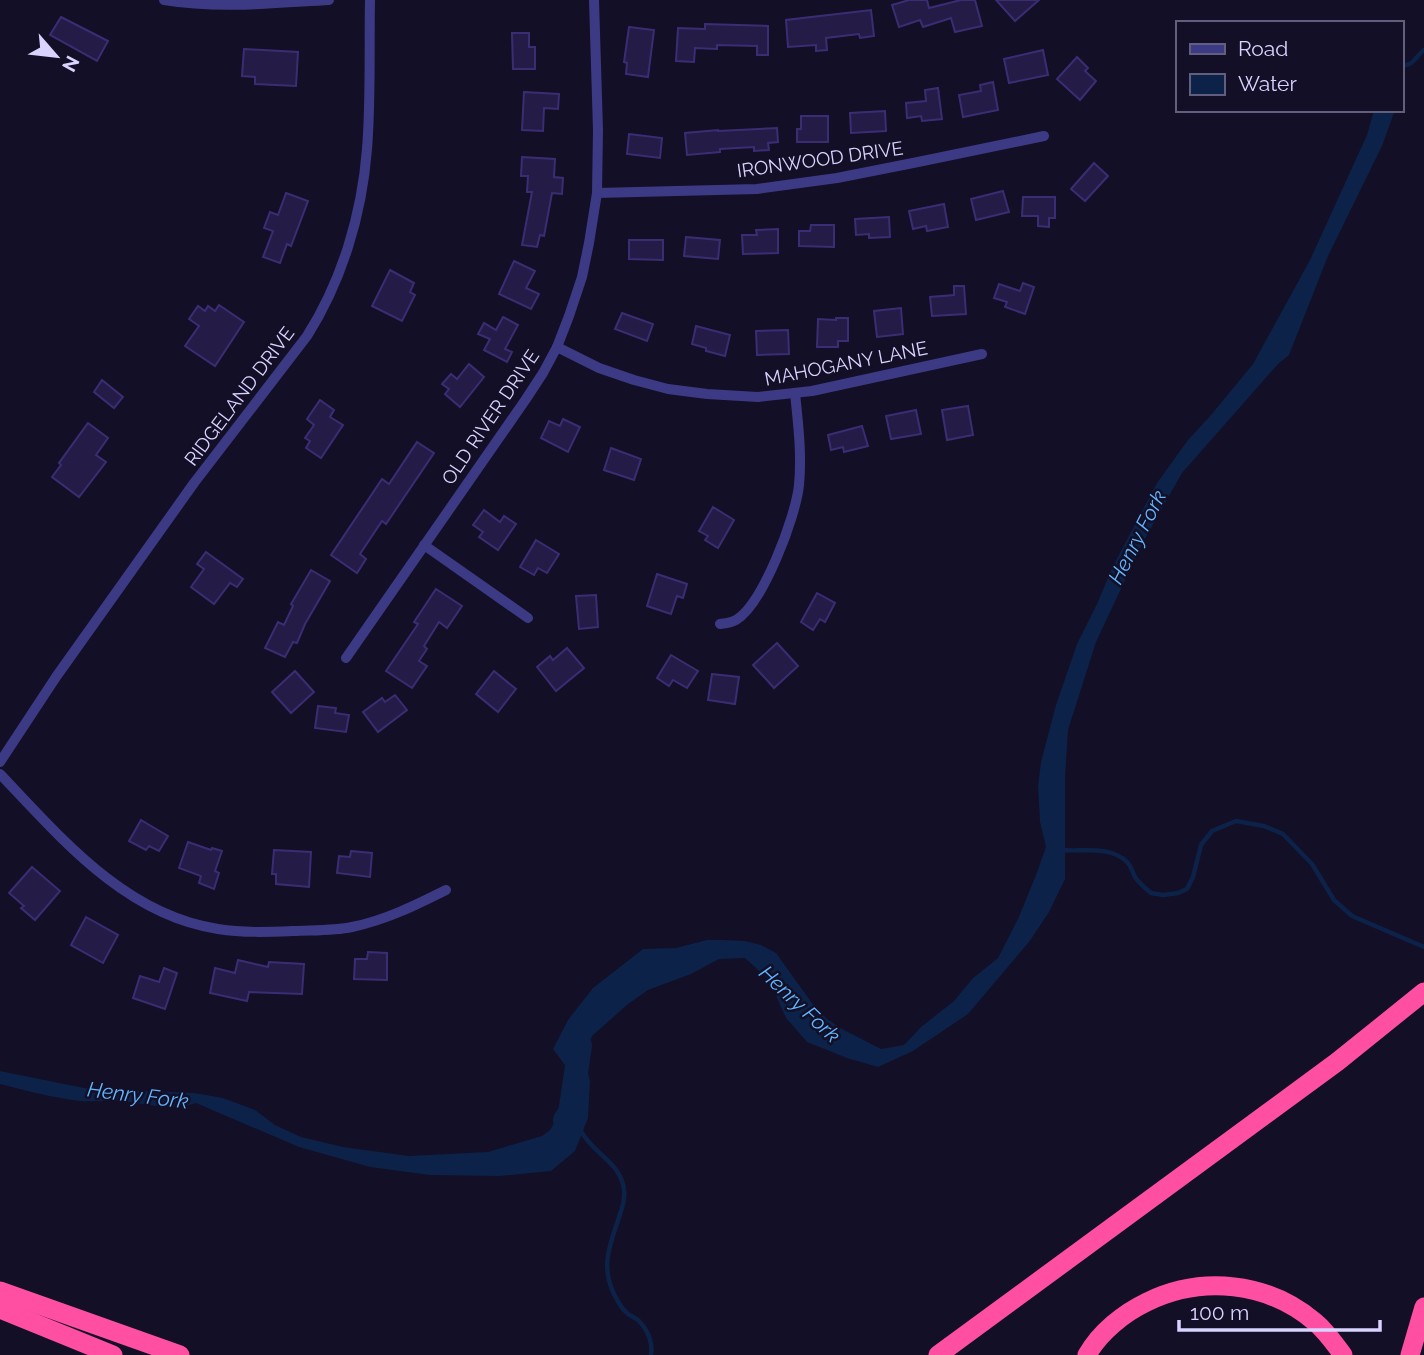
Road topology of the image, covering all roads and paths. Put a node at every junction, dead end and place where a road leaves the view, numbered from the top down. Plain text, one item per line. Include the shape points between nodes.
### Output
1 (164, 0) edge
2 (329, 0) edge
3 (370, 0) edge
4 (594, 0) edge
5 (1044, 136) dead end
6 (597, 193) junction
7 (557, 347) junction
8 (982, 354) dead end
9 (795, 393) junction
10 (424, 545) junction
11 (528, 618) dead end
12 (720, 624) dead end
13 (346, 658) dead end
14 (0, 762) edge
15 (0, 774) edge
16 (446, 890) dead end
17 (1424, 992) edge
18 (0, 1291) edge
19 (1424, 1307) edge
20 (0, 1309) edge
21 (113, 1355) edge
22 (180, 1355) edge
23 (938, 1355) edge
24 (1087, 1355) edge
25 (1343, 1355) edge
26 (1410, 1355) edge

1 - 2 street via 186,4
3 - 14 street, RIDGELAND DRIVE via 364,178 352,234 322,312 194,483
4 - 6 street, OLD RIVER DRIVE
5 - 6 street, IRONWOOD DRIVE via 837,178 757,189
6 - 7 street, OLD RIVER DRIVE via 582,277
7 - 9 street, MAHOGANY LANE via 599,368 668,388 758,397
7 - 10 street, OLD RIVER DRIVE via 544,373
8 - 9 street, MAHOGANY LANE
9 - 12 street via 800,453 794,510 776,559 751,605 738,619
10 - 11 street
10 - 13 street, OLD RIVER DRIVE
15 - 16 street via 92,867 142,902 190,922 260,933 349,928 401,912
17 - 23 highway via 1337,1062
18 - 22 highway
19 - 26 highway
20 - 21 highway
24 - 25 highway via 1103,1334 1136,1307 1179,1290 1209,1285 1239,1287 1283,1300 1315,1322

